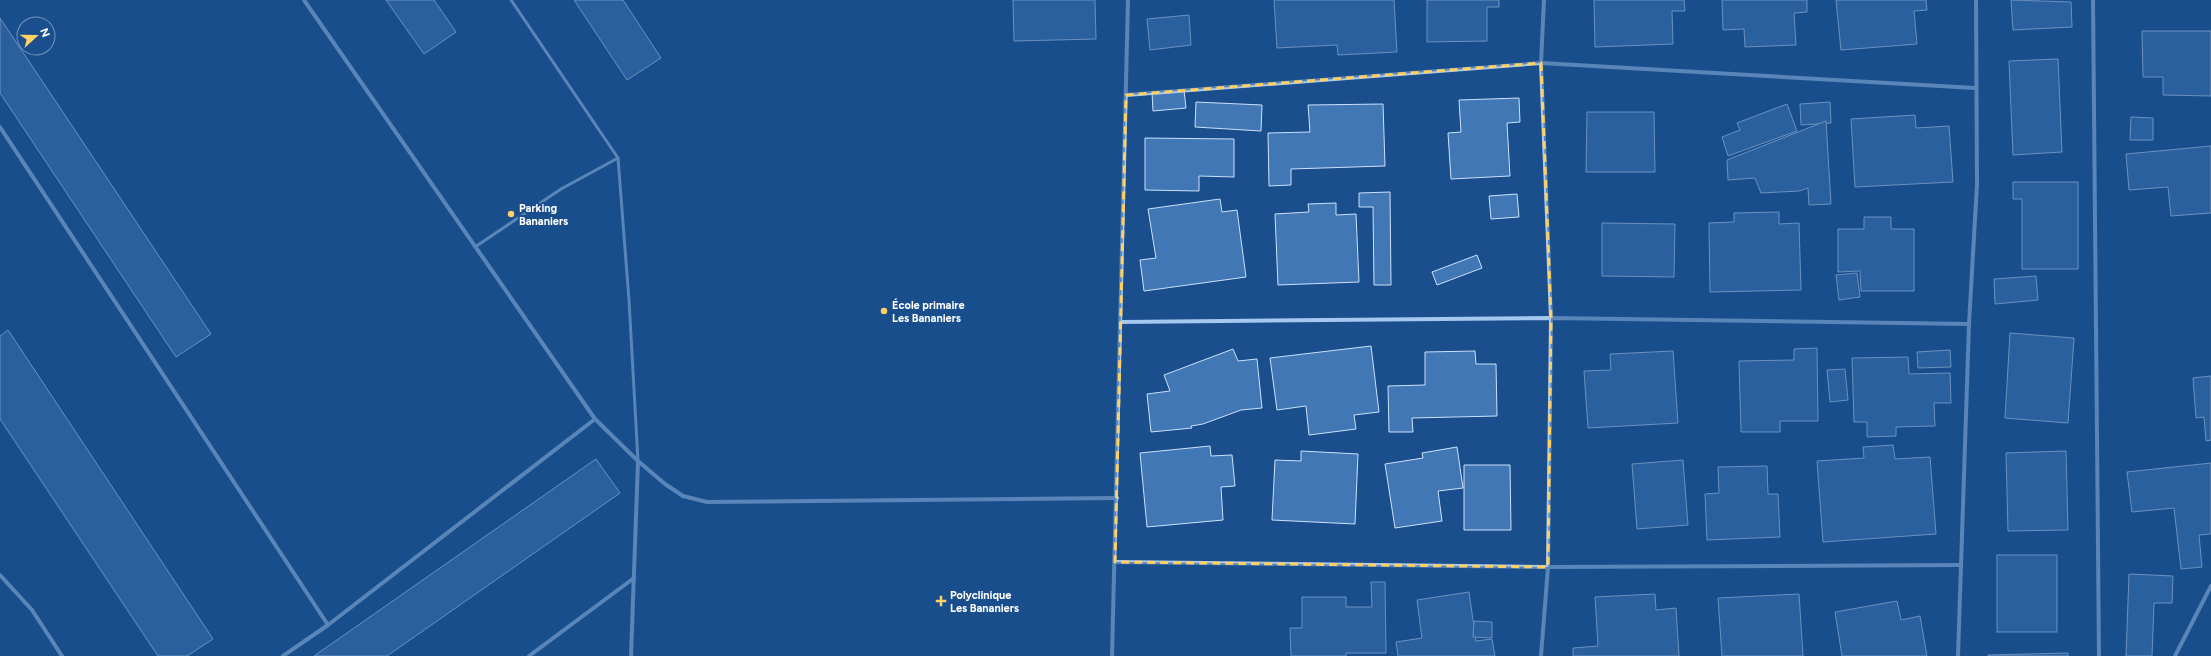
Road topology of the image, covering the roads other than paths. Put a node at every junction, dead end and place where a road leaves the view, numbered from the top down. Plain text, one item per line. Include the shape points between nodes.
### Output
1 (304, 0) edge
2 (511, 0) edge
3 (1128, 0) edge
4 (1544, 0) edge
5 (1976, 0) edge
6 (2093, 0) edge
7 (1541, 63) junction
8 (1975, 88) junction
9 (1126, 95) junction
10 (0, 127) edge
11 (618, 158) junction
12 (475, 247) junction
13 (1551, 318) junction
14 (1121, 322) junction
15 (1968, 324) junction
16 (595, 419) junction
17 (638, 461) junction
18 (1116, 498) junction
19 (1115, 562) junction
20 (1961, 565) junction
21 (1548, 567) junction
22 (0, 575) edge
23 (634, 578) junction
24 (2211, 586) edge
25 (328, 625) junction
26 (62, 656) edge
27 (283, 656) edge
28 (529, 656) edge
29 (631, 656) edge
30 (1112, 656) edge
31 (1541, 656) edge
32 (1958, 656) edge
33 (2099, 656) edge
34 (2175, 656) edge

1 - 12 street
2 - 11 lane
3 - 9 street
4 - 7 street
5 - 8 street
6 - 33 street
7 - 8 street
7 - 9 street
7 - 13 street
8 - 15 street via 1977,184
9 - 14 street
10 - 25 street
11 - 12 lane via 561,189
11 - 17 lane
12 - 16 street
13 - 14 street
13 - 15 street
13 - 21 street
14 - 18 street
15 - 20 street
16 - 17 street
16 - 25 street
17 - 18 street via 683,496 706,502
17 - 23 street
18 - 19 street
19 - 21 street
19 - 30 street
20 - 21 street
20 - 32 street
21 - 31 street
22 - 26 street via 32,610
23 - 28 street
23 - 29 street
24 - 34 street
25 - 27 street

